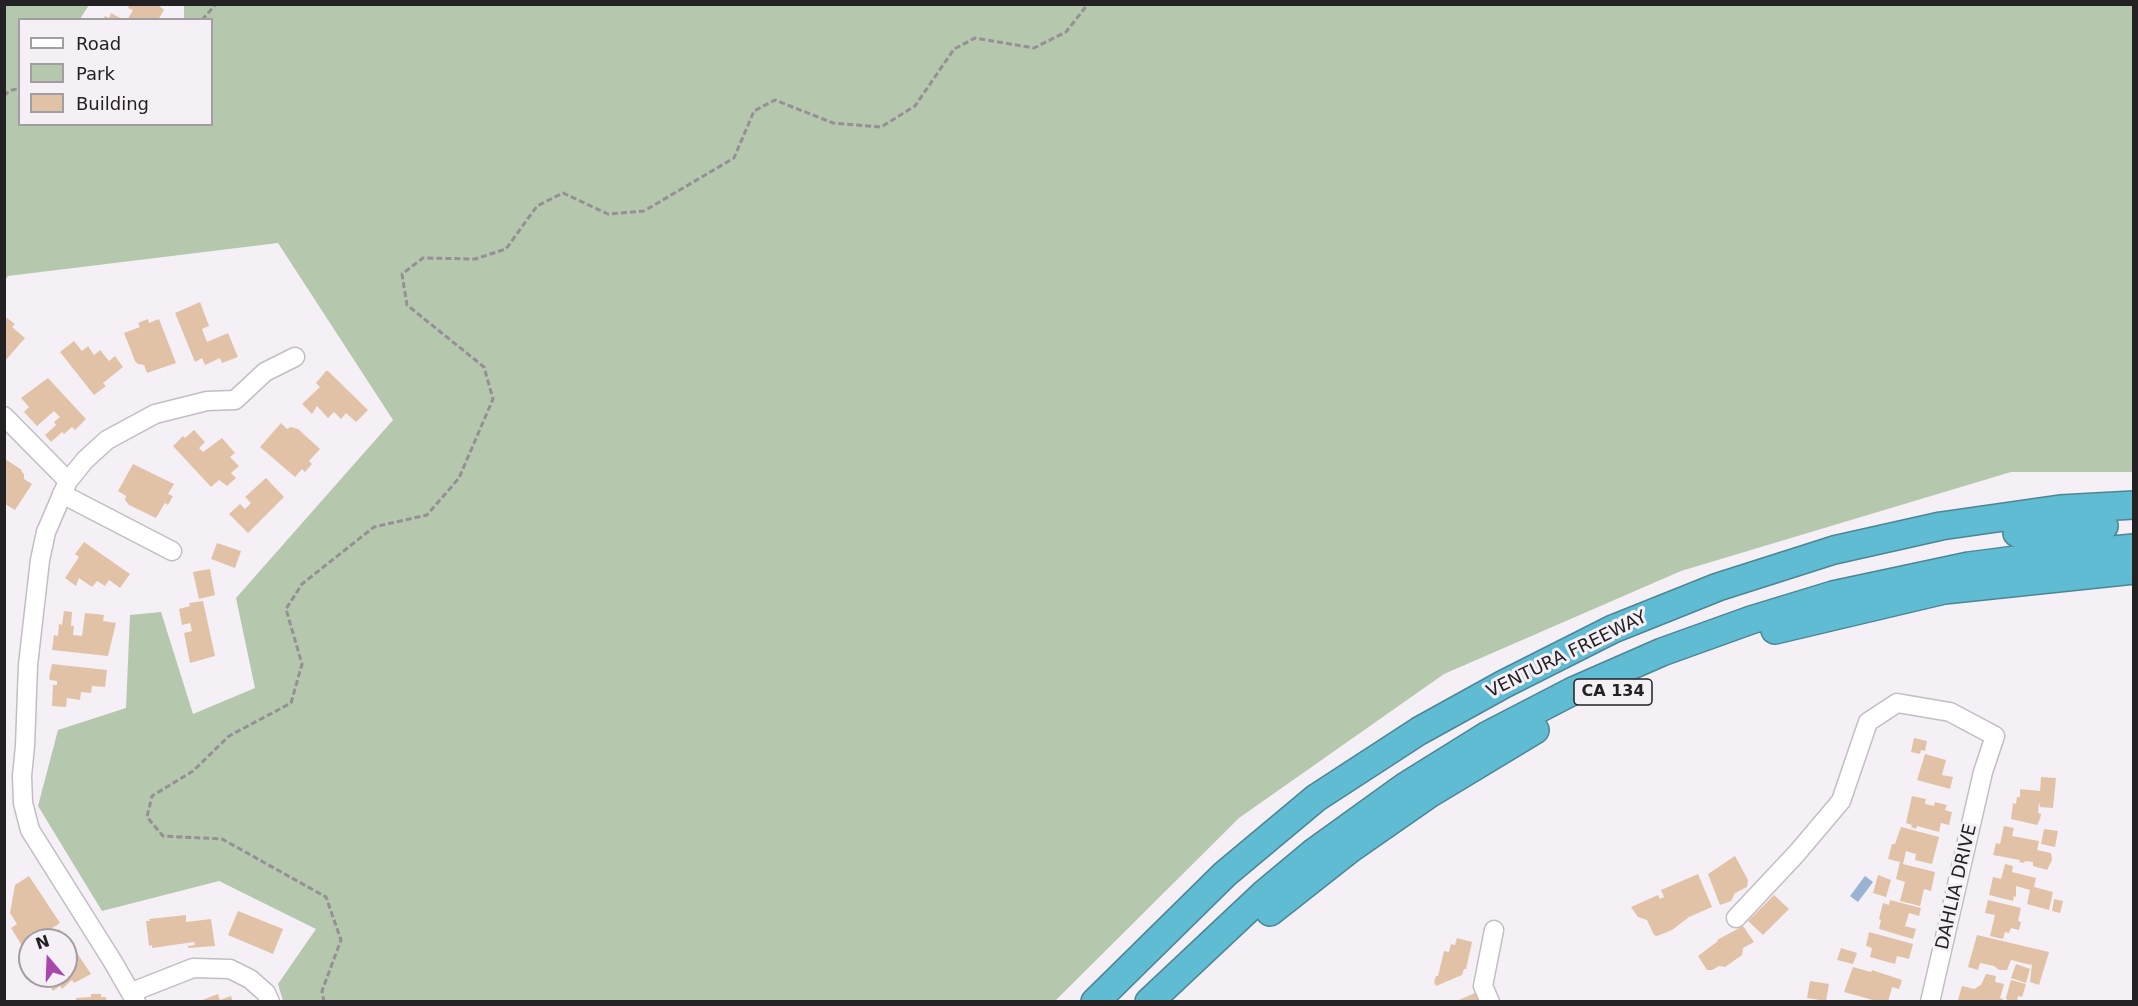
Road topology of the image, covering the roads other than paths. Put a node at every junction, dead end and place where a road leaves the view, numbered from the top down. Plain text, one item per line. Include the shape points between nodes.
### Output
1 (295, 357) dead end
2 (4, 416) edge
3 (65, 488) junction
4 (2133, 505) edge
5 (2133, 524) edge
6 (2133, 548) edge
7 (172, 551) dead end
8 (2133, 570) edge
9 (1504, 684) junction
10 (1736, 918) dead end
11 (1494, 930) dead end
12 (134, 997) edge
13 (270, 1002) edge
14 (1095, 1002) edge
15 (1149, 1002) edge
16 (1176, 1002) edge
17 (1490, 1002) edge
18 (1930, 1002) edge

1 - 3 street via 265,372 235,400 207,401 154,414 107,440 85,460
2 - 3 street
3 - 7 street
3 - 12 street via 46,532 40,560 28,665 23,803 30,830
4 - 9 highway, VENTURA FREEWAY via 2060,509 1951,525 1834,550 1718,586 1613,629
5 - 9 highway via 1949,543 1805,576 1641,632 1529,684
6 - 15 highway via 1970,566 1833,595 1662,652 1573,691 1488,735 1406,786 1313,853
8 - 16 highway, CA 134 via 1944,590 1758,634 1639,680 1530,732 1429,794 1262,918
9 - 14 highway, VENTURA FREEWAY via 1419,731 1316,798 1225,874
10 - 18 street, DAHLIA DRIVE via 1841,801 1868,722 1897,703 1950,712 1995,736 1983,772
11 - 17 street via 1483,986
12 - 13 street via 193,968 230,969 250,979

